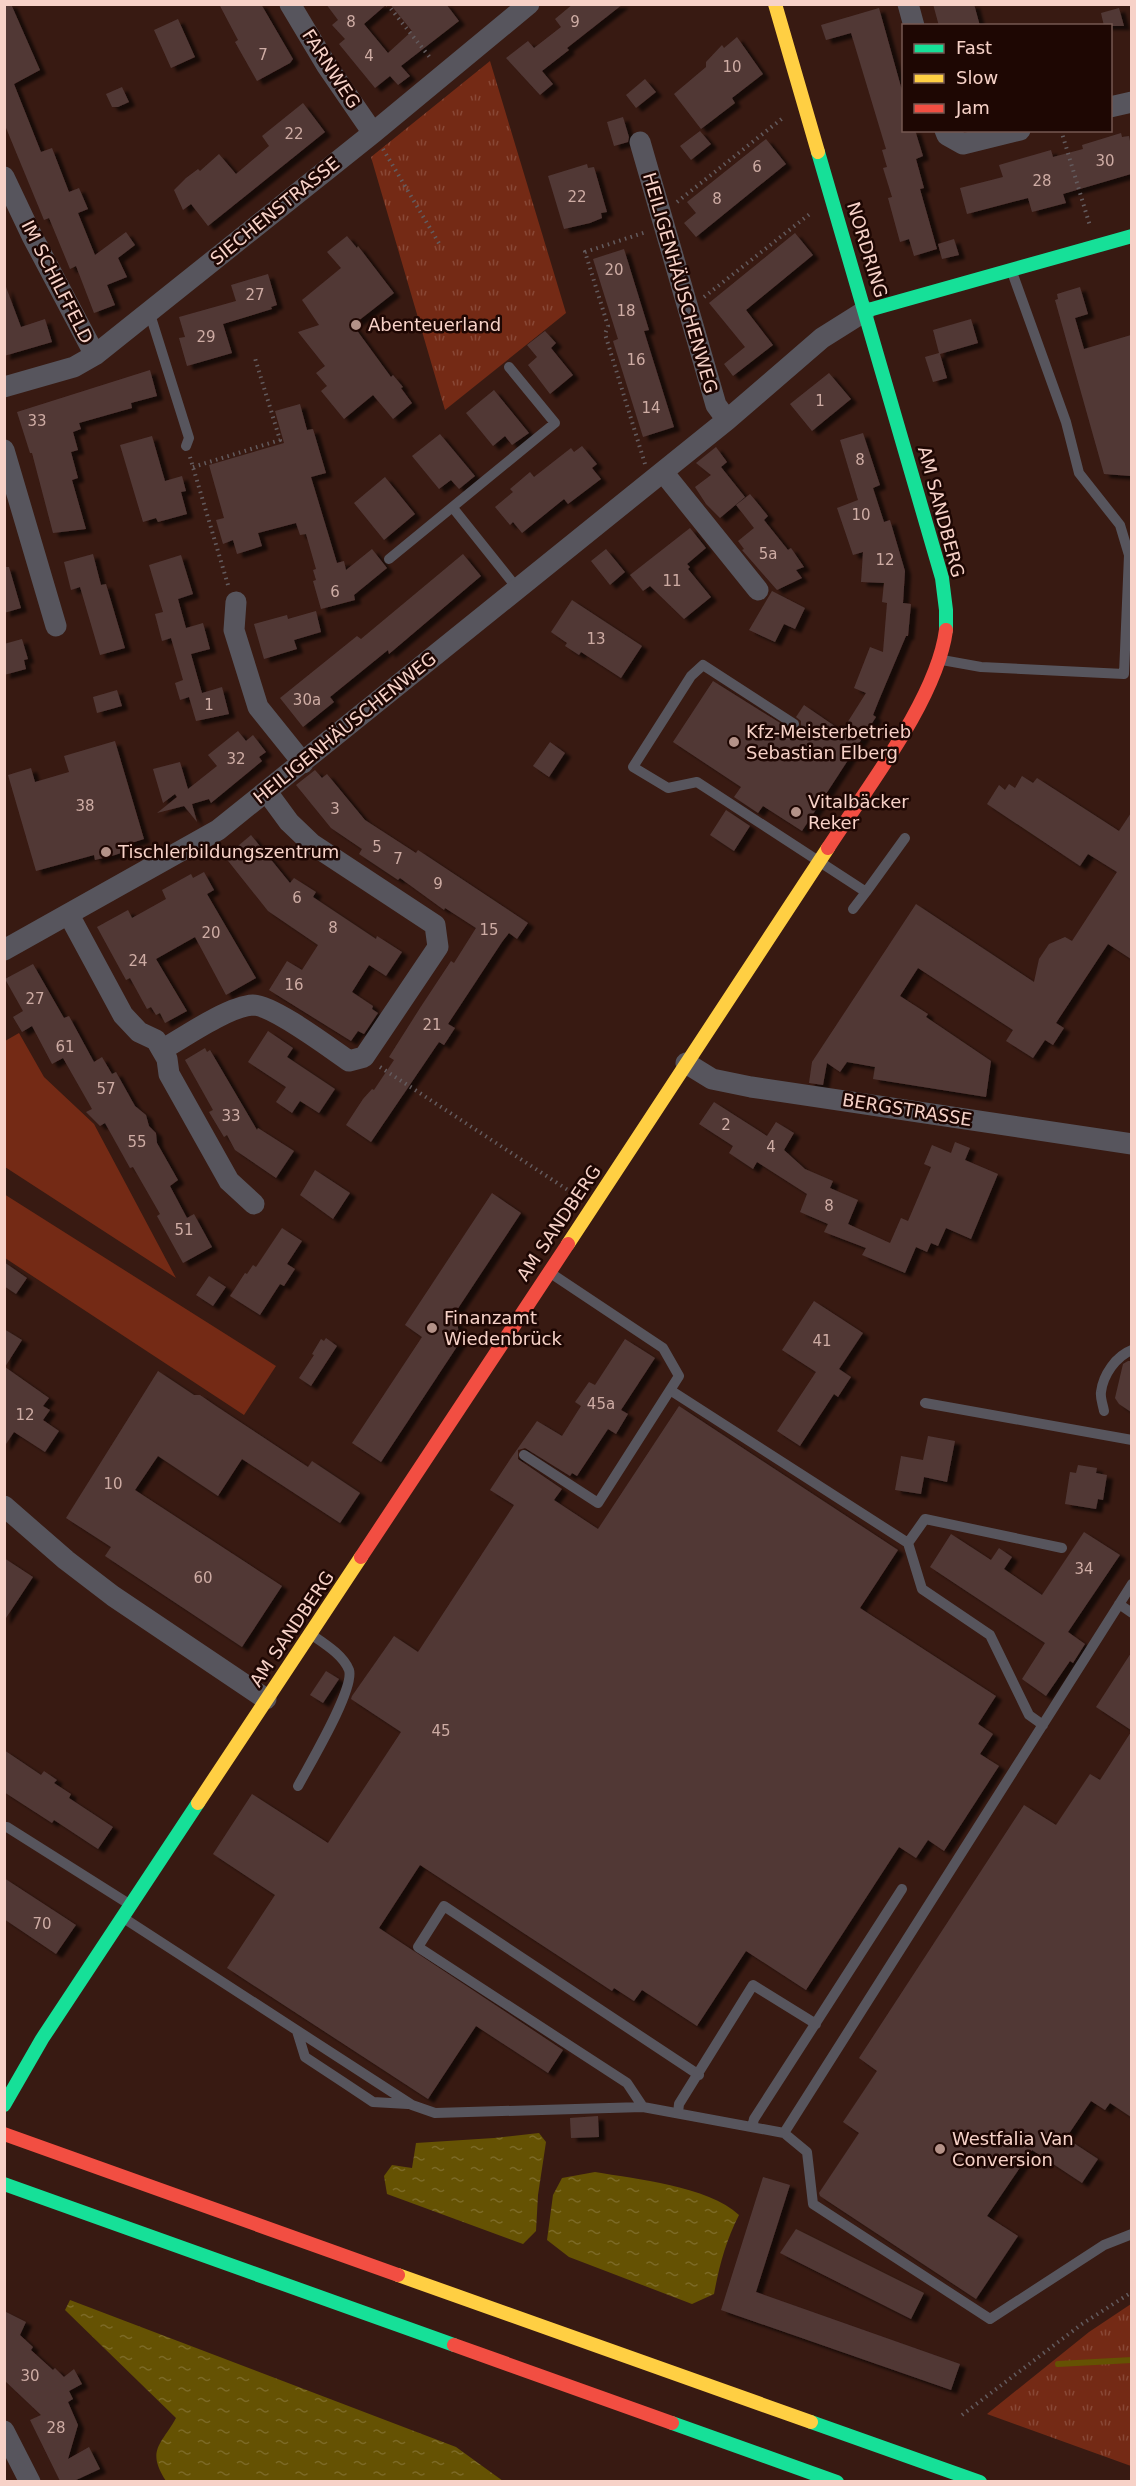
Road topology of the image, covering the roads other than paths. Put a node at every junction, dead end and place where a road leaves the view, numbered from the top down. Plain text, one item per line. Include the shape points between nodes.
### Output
1 (290, 4) edge
2 (529, 4) edge
3 (775, 4) edge
4 (908, 4) edge
5 (913, 24) edge
6 (1131, 102) edge
7 (1112, 107) edge
8 (945, 132) edge
9 (1012, 132) edge
10 (373, 133) junction
11 (640, 142) dead end
12 (4, 177) edge
13 (1131, 236) edge
14 (1011, 269) junction
15 (149, 311) junction
16 (865, 311) junction
17 (95, 355) junction
18 (509, 367) dead end
19 (4, 387) edge
20 (727, 420) junction
21 (186, 446) road end
22 (4, 450) edge
23 (659, 475) junction
24 (453, 508) junction
25 (389, 559) dead end
26 (517, 588) junction
27 (758, 590) dead end
28 (236, 602) road end
29 (56, 626) dead end
30 (941, 660) junction
31 (794, 724) dead end
32 (303, 763) junction
33 (267, 792) junction
34 (905, 838) dead end
35 (819, 861) junction
36 (866, 891) junction
37 (853, 909) dead end
38 (69, 915) junction
39 (4, 950) edge
40 (162, 1050) junction
41 (686, 1063) junction
42 (1131, 1144) edge
43 (254, 1204) dead end
44 (549, 1272) junction
45 (1131, 1350) edge
46 (670, 1390) junction
47 (925, 1403) dead end
48 (1104, 1411) dead end
49 (1131, 1440) edge
50 (524, 1455) dead end
51 (4, 1506) edge
52 (908, 1543) junction
53 (1062, 1548) dead end
54 (1131, 1584) edge
55 (1119, 1604) junction
56 (1131, 1613) edge
57 (310, 1633) junction
58 (266, 1699) junction
59 (1043, 1725) junction
60 (298, 1786) dead end
61 (7, 1827) dead end
62 (902, 1889) dead end
63 (130, 1904) junction
64 (122, 1916) junction
65 (816, 2024) junction
66 (297, 2031) junction
67 (699, 2075) junction
68 (4, 2104) edge
69 (411, 2104) junction
70 (643, 2107) junction
71 (678, 2114) junction
72 (752, 2127) junction
73 (784, 2133) junction
74 (4, 2134) edge
75 (4, 2184) edge
76 (1131, 2234) edge
77 (4, 2431) edge
78 (30, 2481) edge
79 (837, 2481) edge
80 (980, 2481) edge

1 - 10 street, FARNWEG
2 - 10 street, SIECHENSTRASSE
3 - 16 main road, NORDRING
4 - 5 street
6 - 7 street
8 - 9 street via 963,144
10 - 15 street, SIECHENSTRASSE
11 - 20 street, HEILIGENHÄUSCHENWEG via 716,405
12 - 17 street, IM SCHILFFELD
13 - 14 main road, NORDRING
14 - 16 main road, NORDRING
14 - 30 lane via 1066,422 1079,473 1120,525 1129,555 1124,674 981,667
15 - 17 street, SIECHENSTRASSE
15 - 21 lane via 189,438
16 - 20 street, HEILIGENHÄUSCHENWEG via 822,339
16 - 30 main road, AM SANDBERG via 942,578 947,619
17 - 19 street, SIECHENSTRASSE via 74,367
18 - 24 lane via 555,423
20 - 23 street, HEILIGENHÄUSCHENWEG
22 - 29 street
23 - 26 street, HEILIGENHÄUSCHENWEG
23 - 27 street
24 - 25 lane
24 - 26 lane
26 - 32 street, HEILIGENHÄUSCHENWEG
28 - 32 street via 234,630 258,707
30 - 35 main road, AM SANDBERG via 927,693
31 - 35 lane via 703,665 691,676 633,767 668,788 697,782
32 - 33 street, HEILIGENHÄUSCHENWEG
33 - 38 street, HEILIGENHÄUSCHENWEG via 218,830
33 - 40 street via 312,844 435,925 438,947 364,1057 349,1061 272,1010 255,1005 237,1008
34 - 36 lane
35 - 36 lane
35 - 41 main road, AM SANDBERG
36 - 37 lane
38 - 39 street, HEILIGENHÄUSCHENWEG
38 - 40 street via 123,1015 139,1032 156,1040
40 - 43 street via 169,1074 229,1181
41 - 42 street, BERGSTRASSE via 712,1080
41 - 44 main road, AM SANDBERG
44 - 46 lane via 663,1348 679,1376
44 - 57 main road, AM SANDBERG
45 - 48 lane via 1120,1354 1107,1375 1100,1393
46 - 50 lane via 598,1503
46 - 52 lane
47 - 49 lane
51 - 58 street via 113,1596
52 - 53 lane via 925,1519
52 - 59 lane via 922,1589 990,1635 1029,1715
54 - 55 lane
55 - 56 lane
55 - 59 lane
57 - 58 main road, AM SANDBERG
57 - 60 lane via 340,1657 350,1671 349,1684
58 - 63 main road, AM SANDBERG
59 - 73 lane
61 - 63 lane
62 - 65 lane
63 - 64 main road, AM SANDBERG
64 - 66 lane
64 - 68 main road, AM SANDBERG
65 - 67 lane via 753,1985
65 - 72 lane
66 - 69 lane
66 - 69 lane via 305,2057 373,2102
67 - 70 lane via 444,1906 418,1947 627,2083
67 - 71 lane via 679,2104
69 - 70 lane via 435,2113
70 - 71 lane
71 - 72 lane
72 - 73 lane
73 - 76 lane via 807,2152 813,2204 990,2319 1104,2245
74 - 80 main road
75 - 79 main road
77 - 78 street

